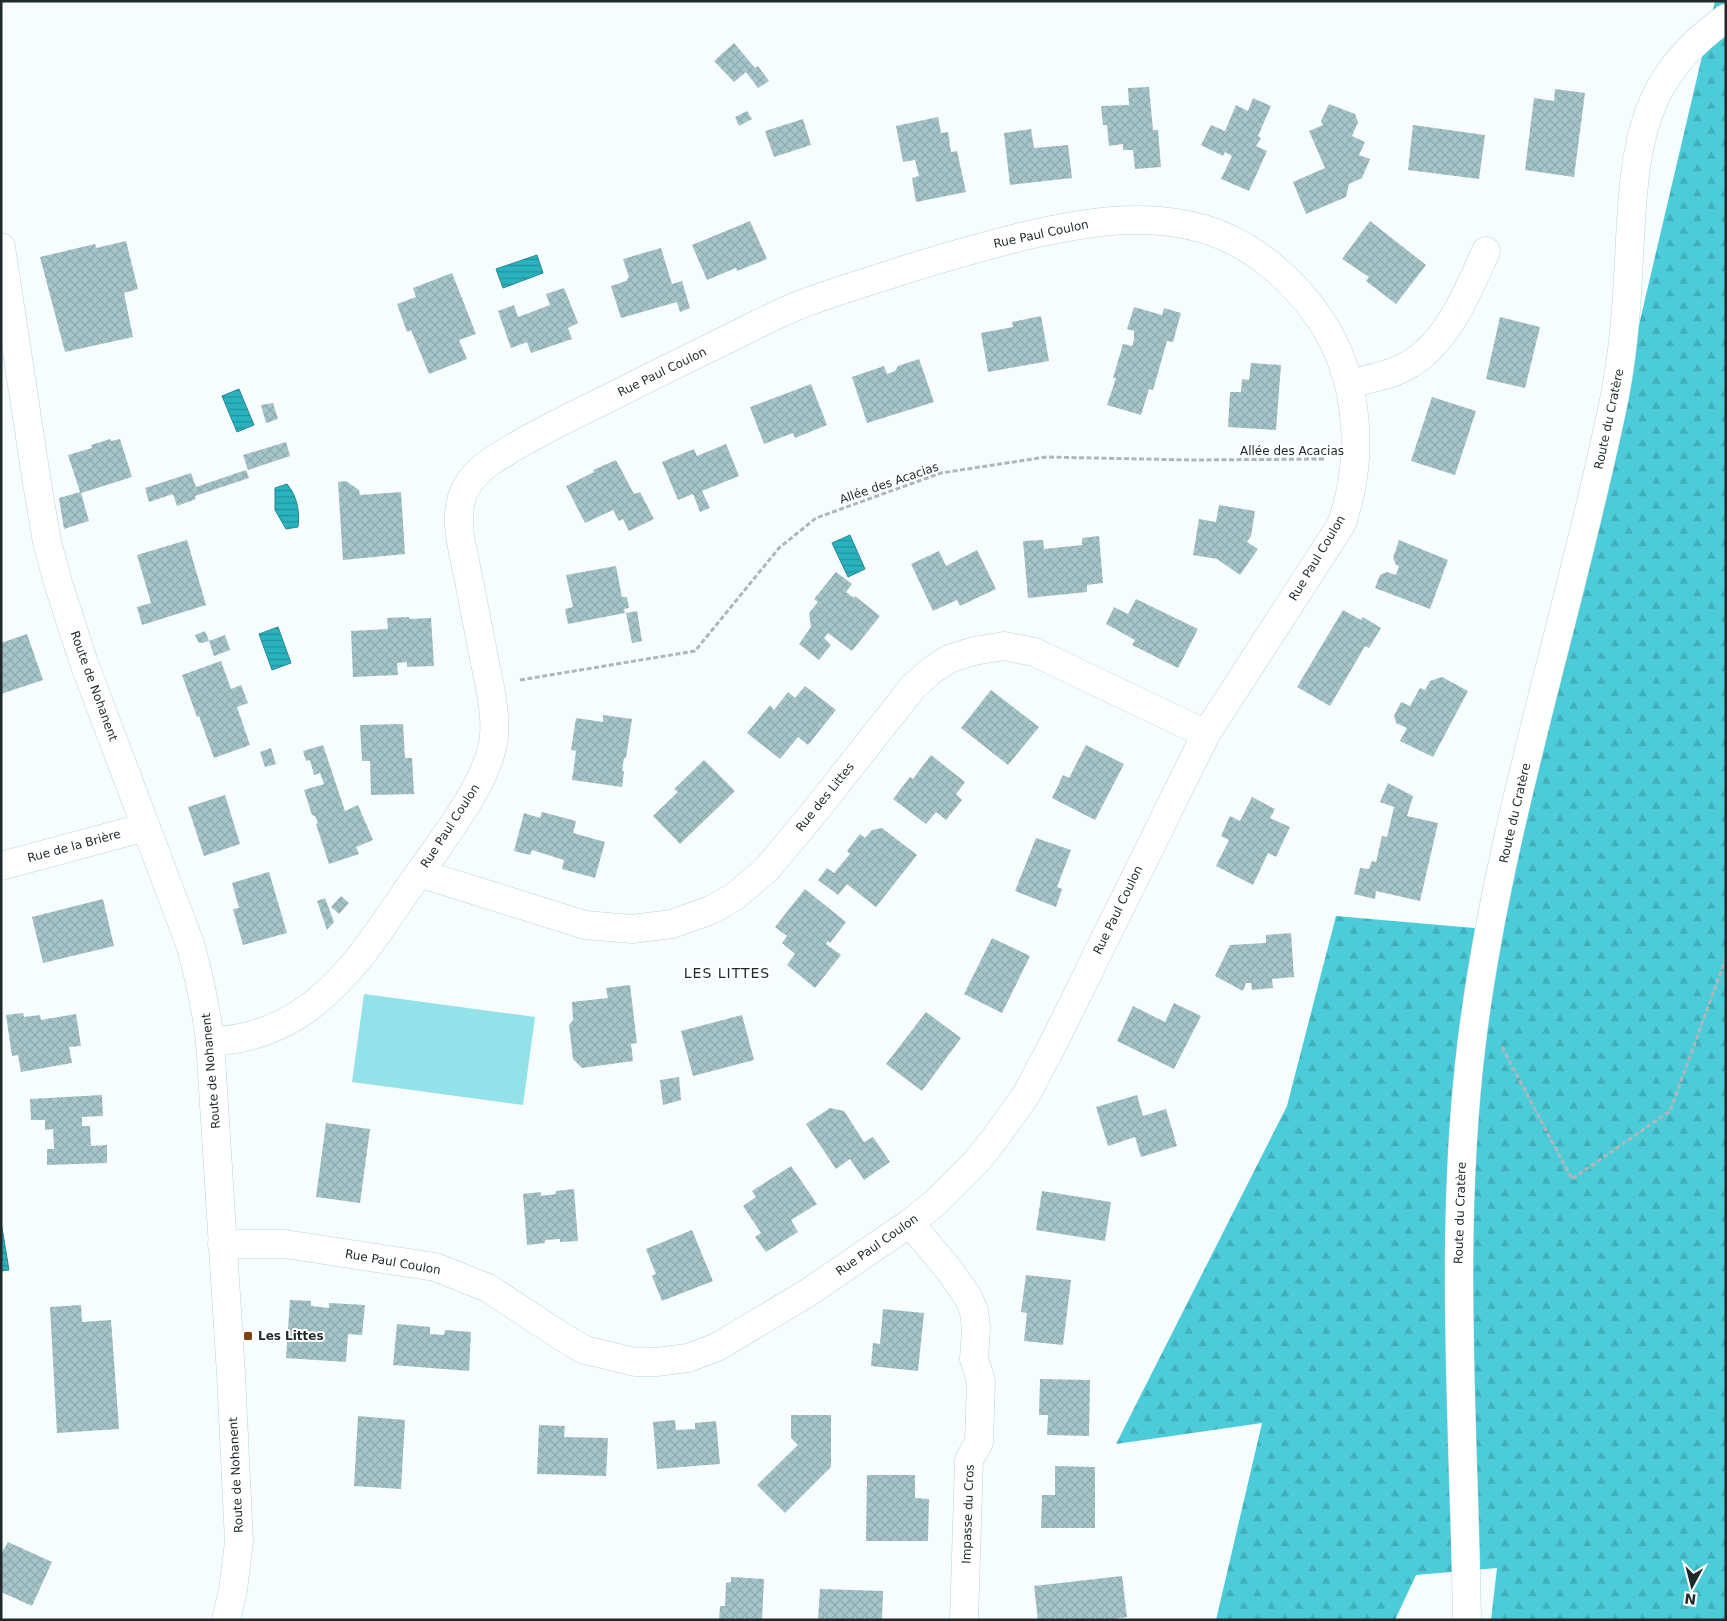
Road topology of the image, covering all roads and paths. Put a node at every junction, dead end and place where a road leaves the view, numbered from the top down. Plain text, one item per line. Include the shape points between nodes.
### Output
1 (1726, 18) edge
2 (1, 247) edge
3 (1486, 251) dead end
4 (1349, 384) junction
5 (1356, 459) junction
6 (490, 686) junction
7 (1206, 734) junction
8 (146, 827) junction
9 (1, 866) edge
10 (419, 873) junction
11 (1726, 958) edge
12 (210, 1041) junction
13 (1500, 1043) dead end
14 (910, 1223) junction
15 (222, 1244) junction
16 (226, 1620) edge
17 (964, 1620) edge
18 (1467, 1620) edge

1 - 18 street, Route du Cratère via 1704,34 1680,59 1660,87 1643,134 1633,195 1624,326 1615,396 1500,877 1478,1000 1461,1162 1459,1221
2 - 8 street, Route de Nohanent via 48,542 58,583 84,663
3 - 4 street via 1468,292 1429,350 1409,365
4 - 5 street, Rue Paul Coulon
4 - 6 street, Rue Paul Coulon via 1325,326 1286,278 1233,241 1204,229 1173,223 1142,220 1071,225 962,251 797,306 515,446 471,476 459,507 459,525
5 - 6 path, Allée des Acacias via 1046,457 941,473 816,518 779,548 695,650
5 - 7 street, Rue Paul Coulon via 1348,503 1340,525
6 - 10 street, Rue Paul Coulon via 494,739 482,777
7 - 10 street, Rue des Littes via 1034,652 1004,646 974,651 949,658 913,687 766,870 734,897 711,910 672,924 642,928 585,925
7 - 14 street, Rue Paul Coulon via 1026,1095 978,1160
8 - 9 street, Rue de la Brière
8 - 12 street, Route de Nohanent via 190,944
10 - 12 street, Rue Paul Coulon via 359,958 330,990 300,1014 273,1028 243,1040
11 - 13 path via 1670,1111 1572,1179
12 - 15 street, Route de Nohanent
14 - 15 street, Rue Paul Coulon via 806,1294 717,1347 688,1358 656,1362 635,1362 585,1350 488,1288 434,1267 285,1244
14 - 17 street, Impasse du Cros via 968,1297 975,1319 974,1359 981,1381 979,1442 969,1460
15 - 16 street, Route de Nohanent via 239,1542

